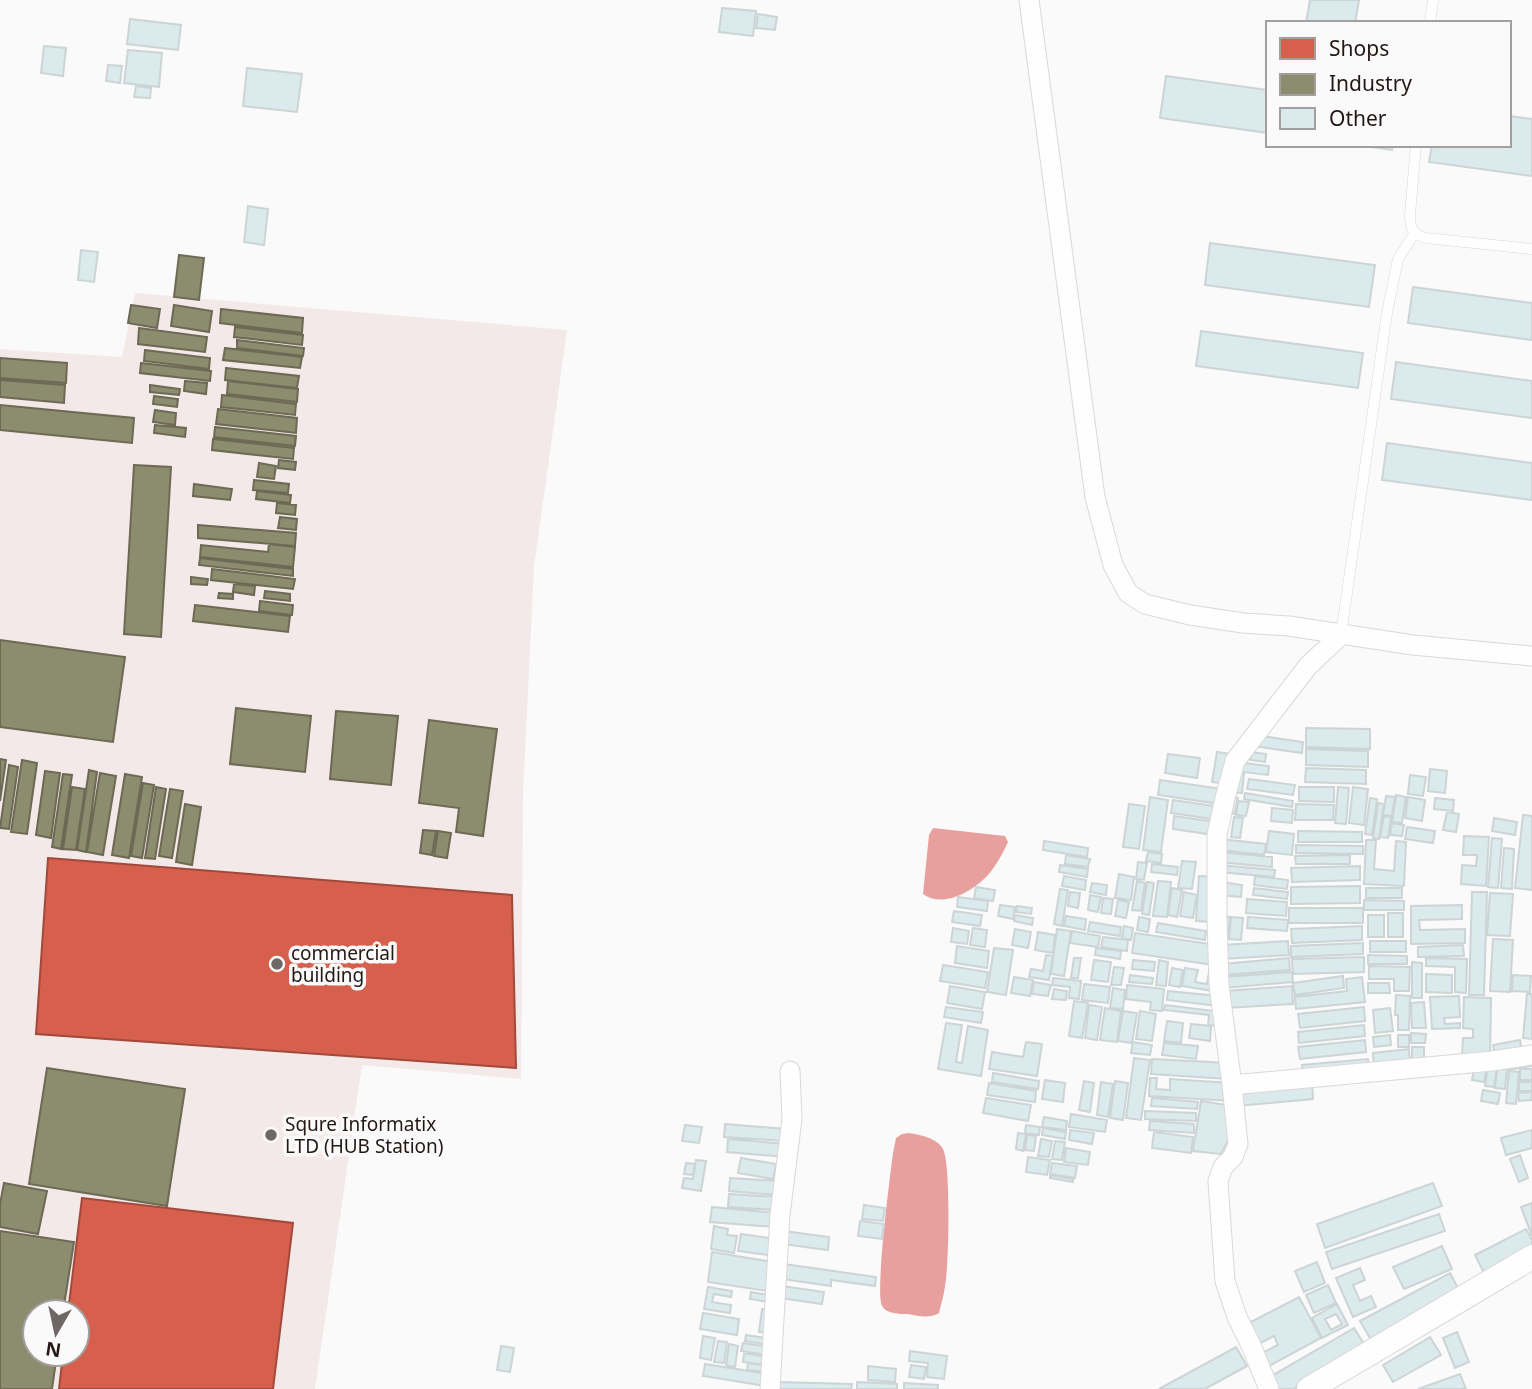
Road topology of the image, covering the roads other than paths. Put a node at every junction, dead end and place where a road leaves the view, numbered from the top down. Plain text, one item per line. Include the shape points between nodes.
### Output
1 (1029, 0) edge
2 (1433, 0) edge
3 (1430, 21) edge
4 (1416, 147) edge
5 (1414, 234) junction
6 (1532, 249) edge
7 (1341, 635) junction
8 (1532, 656) edge
9 (1532, 1055) edge
10 (790, 1071) dead end
11 (1233, 1085) junction
12 (1532, 1256) edge
13 (770, 1389) edge
14 (1269, 1389) edge
15 (1309, 1389) edge

1 - 7 street via 1095,497 1112,565 1128,593 1145,604 1189,615
2 - 3 lane
4 - 5 lane via 1410,215
5 - 6 lane
5 - 7 lane via 1398,259 1387,313
7 - 8 street
7 - 11 street via 1308,666 1235,761 1225,798 1217,835 1217,920 1219,985
9 - 11 street
10 - 13 street via 792,1119 780,1215
11 - 14 street via 1238,1144 1218,1181 1225,1281
12 - 15 street

